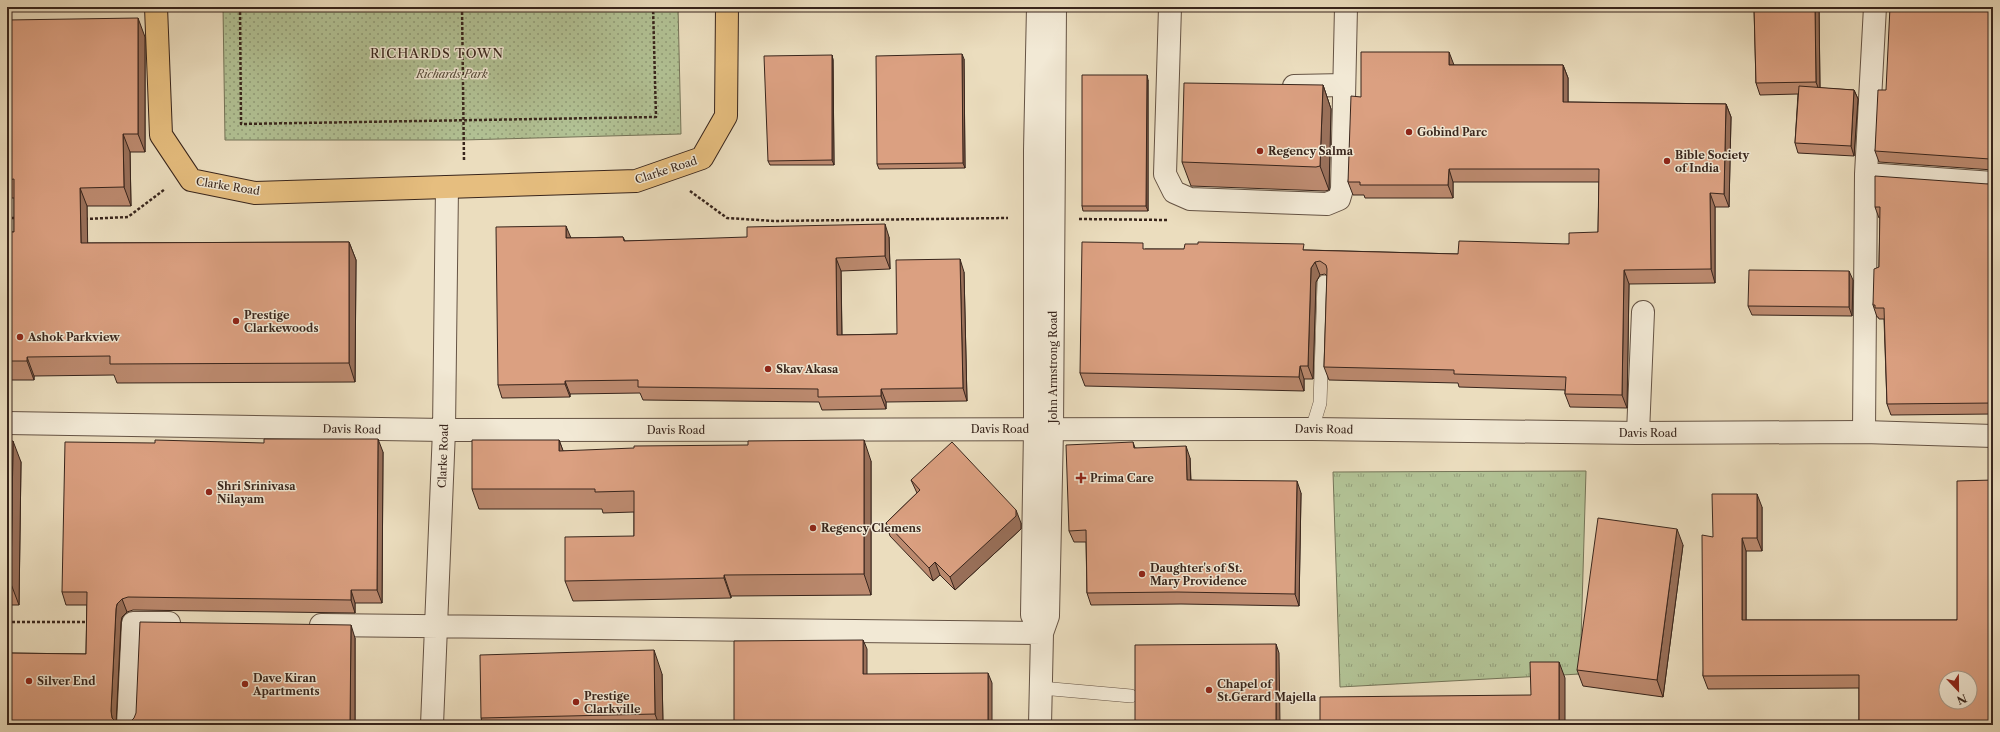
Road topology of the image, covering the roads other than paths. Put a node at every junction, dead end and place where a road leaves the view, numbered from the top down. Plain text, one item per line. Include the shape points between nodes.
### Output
1 (156, 7) edge
2 (727, 7) edge
3 (1038, 7) edge
4 (1055, 7) edge
5 (1170, 7) edge
6 (1346, 7) edge
7 (1875, 7) edge
8 (1344, 85) junction
9 (1168, 86) junction
10 (1191, 86) edge
11 (1275, 86) edge
12 (1866, 174) junction
13 (1993, 183) edge
14 (447, 187) junction
15 (1044, 218) junction
16 (1324, 282) edge
17 (1643, 312) dead end
18 (7, 423) edge
19 (1043, 429) junction
20 (1312, 429) junction
21 (444, 430) junction
22 (1864, 432) junction
23 (1638, 433) junction
24 (1993, 436) edge
25 (188, 623) edge
26 (298, 625) edge
27 (436, 627) junction
28 (1042, 633) junction
29 (1042, 688) junction
30 (1131, 696) dead end
31 (128, 725) edge
32 (432, 725) edge
33 (1040, 725) edge

1 - 14 main road, Clarke Road via 161,135 191,180 255,193
2 - 14 main road, Clarke Road via 726,116 702,158 636,181
3 - 15 street, John Armstrong Road
4 - 15 street, John Armstrong Road
5 - 9 street
6 - 8 street
7 - 12 street
8 - 9 street via 1342,189 1339,199 1327,204 1190,199 1174,192 1165,174
8 - 11 street
9 - 10 street
12 - 13 street
12 - 22 street
14 - 21 street, Clarke Road
15 - 19 street, John Armstrong Road
16 - 20 lane via 1320,403
17 - 23 street
18 - 21 street, Davis Road
19 - 20 street, Davis Road
19 - 21 street, Davis Road
19 - 28 street, John Armstrong Road via 1048,616
20 - 23 street, Davis Road
21 - 27 street, Clarke Road
22 - 23 street, Davis Road
22 - 24 street, Davis Road
25 - 31 street via 133,623
26 - 27 street
27 - 28 street
27 - 32 street, Clarke Road
28 - 29 street, John Armstrong Road
29 - 30 lane
29 - 33 street, John Armstrong Road

